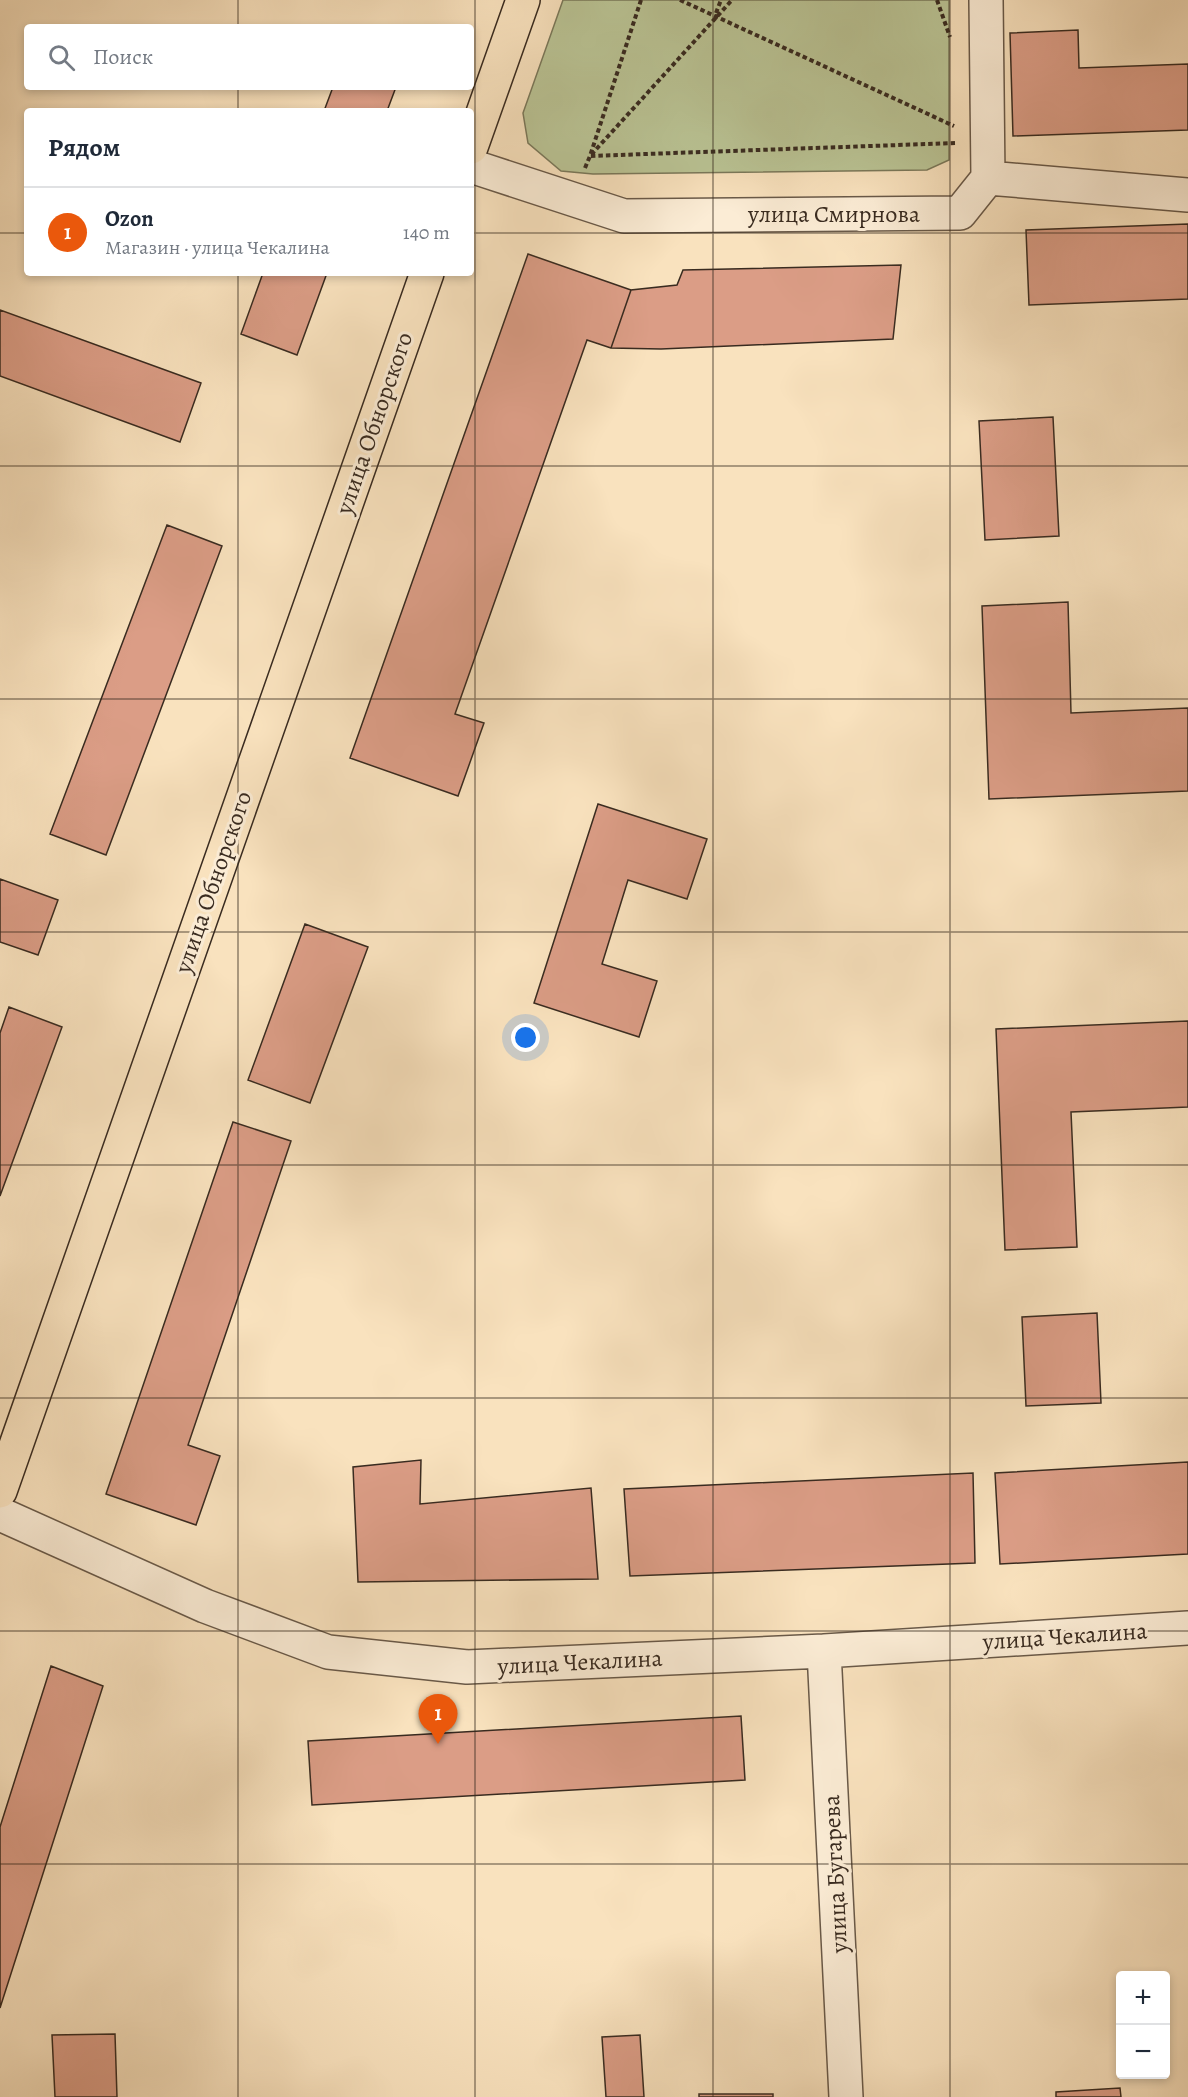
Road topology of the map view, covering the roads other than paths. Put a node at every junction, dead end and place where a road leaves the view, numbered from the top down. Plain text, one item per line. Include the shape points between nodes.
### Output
1 (523, 0) edge
2 (986, 0) edge
3 (474, 139) edge
4 (474, 167) edge
5 (988, 178) junction
6 (1188, 195) edge
7 (426, 276) edge
8 (0, 1491) edge
9 (0, 1514) edge
10 (1188, 1628) edge
11 (824, 1651) junction
12 (846, 2097) edge

1 - 3 main road
2 - 5 street
4 - 5 street, улица Смирнова via 624,216 960,213
5 - 6 street
7 - 8 main road, улица Обнорского
9 - 11 street, улица Чекалина via 205,1606 328,1652 467,1667
10 - 11 street, улица Чекалина
11 - 12 street, улица Бугарева

